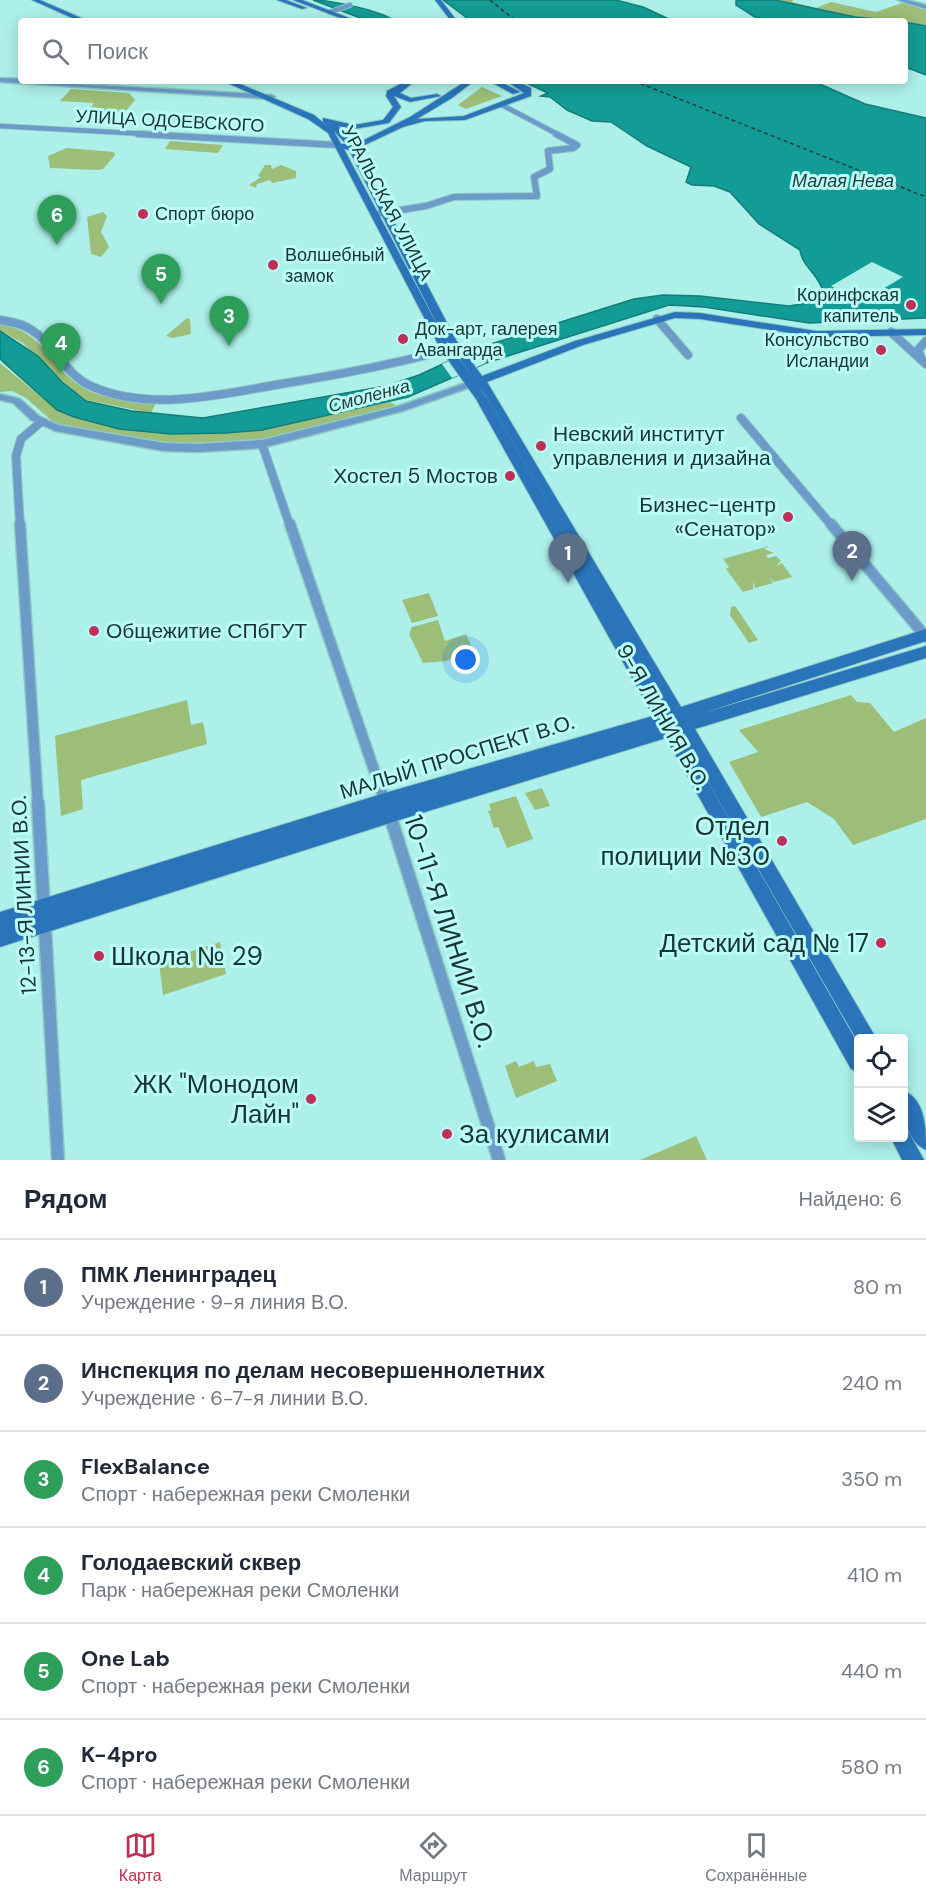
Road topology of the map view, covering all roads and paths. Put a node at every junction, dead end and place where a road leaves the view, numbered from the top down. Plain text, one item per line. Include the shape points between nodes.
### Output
1 (35, 0) edge
2 (42, 0) edge
3 (281, 0) edge
4 (296, 0) edge
5 (438, 0) edge
6 (901, 0) edge
7 (348, 5) dead end
8 (926, 7) edge
9 (330, 12) junction
10 (78, 18) edge
11 (84, 18) edge
12 (331, 18) edge
13 (346, 18) edge
14 (452, 18) edge
15 (0, 81) edge
16 (18, 82) edge
17 (18, 82) edge
18 (50, 84) edge
19 (67, 84) edge
20 (232, 84) edge
21 (240, 84) edge
22 (401, 84) edge
23 (406, 84) edge
24 (454, 84) edge
25 (467, 84) edge
26 (500, 84) edge
27 (516, 84) edge
28 (244, 92) junction
29 (458, 93) junction
30 (437, 96) junction
31 (266, 97) junction
32 (502, 105) junction
33 (329, 121) junction
34 (385, 121) junction
35 (0, 126) edge
36 (397, 126) junction
37 (346, 144) junction
38 (387, 213) junction
39 (376, 214) junction
40 (657, 319) junction
41 (0, 320) edge
42 (891, 332) junction
43 (926, 332) edge
44 (926, 341) edge
45 (453, 355) junction
46 (688, 355) dead end
47 (924, 362) edge
48 (471, 377) junction
49 (0, 397) edge
50 (741, 418) dead end
51 (41, 422) junction
52 (262, 444) junction
53 (925, 636) edge
54 (926, 652) edge
55 (674, 722) junction
56 (387, 808) junction
57 (46, 916) junction
58 (0, 921) edge
59 (0, 938) edge
60 (865, 1034) edge
61 (854, 1055) edge
62 (908, 1109) edge
63 (926, 1140) edge
64 (904, 1142) edge
65 (58, 1160) edge
66 (499, 1160) edge
67 (914, 1160) edge

1 - 10 main road
2 - 11 main road
3 - 12 main road
4 - 9 main road
5 - 14 main road
6 - 8 street
7 - 9 street
9 - 13 main road
15 - 16 street
15 - 17 street
18 - 31 street
19 - 28 street
20 - 28 main road, УРАЛЬСКАЯ УЛИЦА
21 - 31 main road, УРАЛЬСКАЯ УЛИЦА
22 - 34 main road via 390,93 397,107
23 - 30 main road via 396,94 410,100
24 - 30 main road, УЛИЦА ОДОЕВСКОГО
25 - 29 main road
26 - 29 main road via 516,92 463,115 444,113 442,108
27 - 32 main road via 528,90 528,94
28 - 31 main road, УРАЛЬСКАЯ УЛИЦА
29 - 36 main road, УЛИЦА ОДОЕВСКОГО
30 - 34 main road, УЛИЦА ОДОЕВСКОГО
31 - 33 main road, УРАЛЬСКАЯ УЛИЦА
31 - 37 main road, УРАЛЬСКАЯ УЛИЦА via 319,121
32 - 36 main road via 465,117 425,119
32 - 38 street via 577,145 548,151 549,169 534,177 537,196 454,197
33 - 34 main road via 354,127
33 - 37 main road, УРАЛЬСКАЯ УЛИЦА
34 - 37 main road, УЛИЦА ОДОЕВСКОГО
35 - 37 street, УЛИЦА ОДОЕВСКОГО
36 - 37 main road, УЛИЦА ОДОЕВСКОГО
37 - 38 main road, УРАЛЬСКАЯ УЛИЦА
37 - 39 main road, УРАЛЬСКАЯ УЛИЦА
38 - 39 street
38 - 45 main road, УРАЛЬСКАЯ УЛИЦА
39 - 45 main road, УРАЛЬСКАЯ УЛИЦА
40 - 42 main road via 691,315 816,334
40 - 46 street
40 - 48 main road
41 - 45 street via 37,334 83,383 152,398 200,398
42 - 43 main road
42 - 47 street
44 - 47 street via 918,350
45 - 48 main road
48 - 52 street via 399,409
48 - 55 main road via 491,395
49 - 51 street via 16,401
50 - 53 street
51 - 52 street via 69,431 164,447
51 - 57 street, 12-13-Я ЛИНИИ В.О. via 21,439 16,456
52 - 56 street, 10-11-Я ЛИНИИ В.О.
53 - 55 main road, МАЛЫЙ ПРОСПЕКТ В.О.
54 - 55 main road, МАЛЫЙ ПРОСПЕКТ В.О.
55 - 56 main road, МАЛЫЙ ПРОСПЕКТ В.О.
55 - 60 main road
55 - 61 main road, 9-Я ЛИНИЯ В.О.
56 - 57 main road, МАЛЫЙ ПРОСПЕКТ В.О.
56 - 66 street, 10-11-Я ЛИНИИ В.О.
57 - 58 main road, МАЛЫЙ ПРОСПЕКТ В.О.
57 - 59 main road, МАЛЫЙ ПРОСПЕКТ В.О.
57 - 65 street, 12-13-Я ЛИНИИ В.О.
62 - 63 main road
64 - 67 main road

